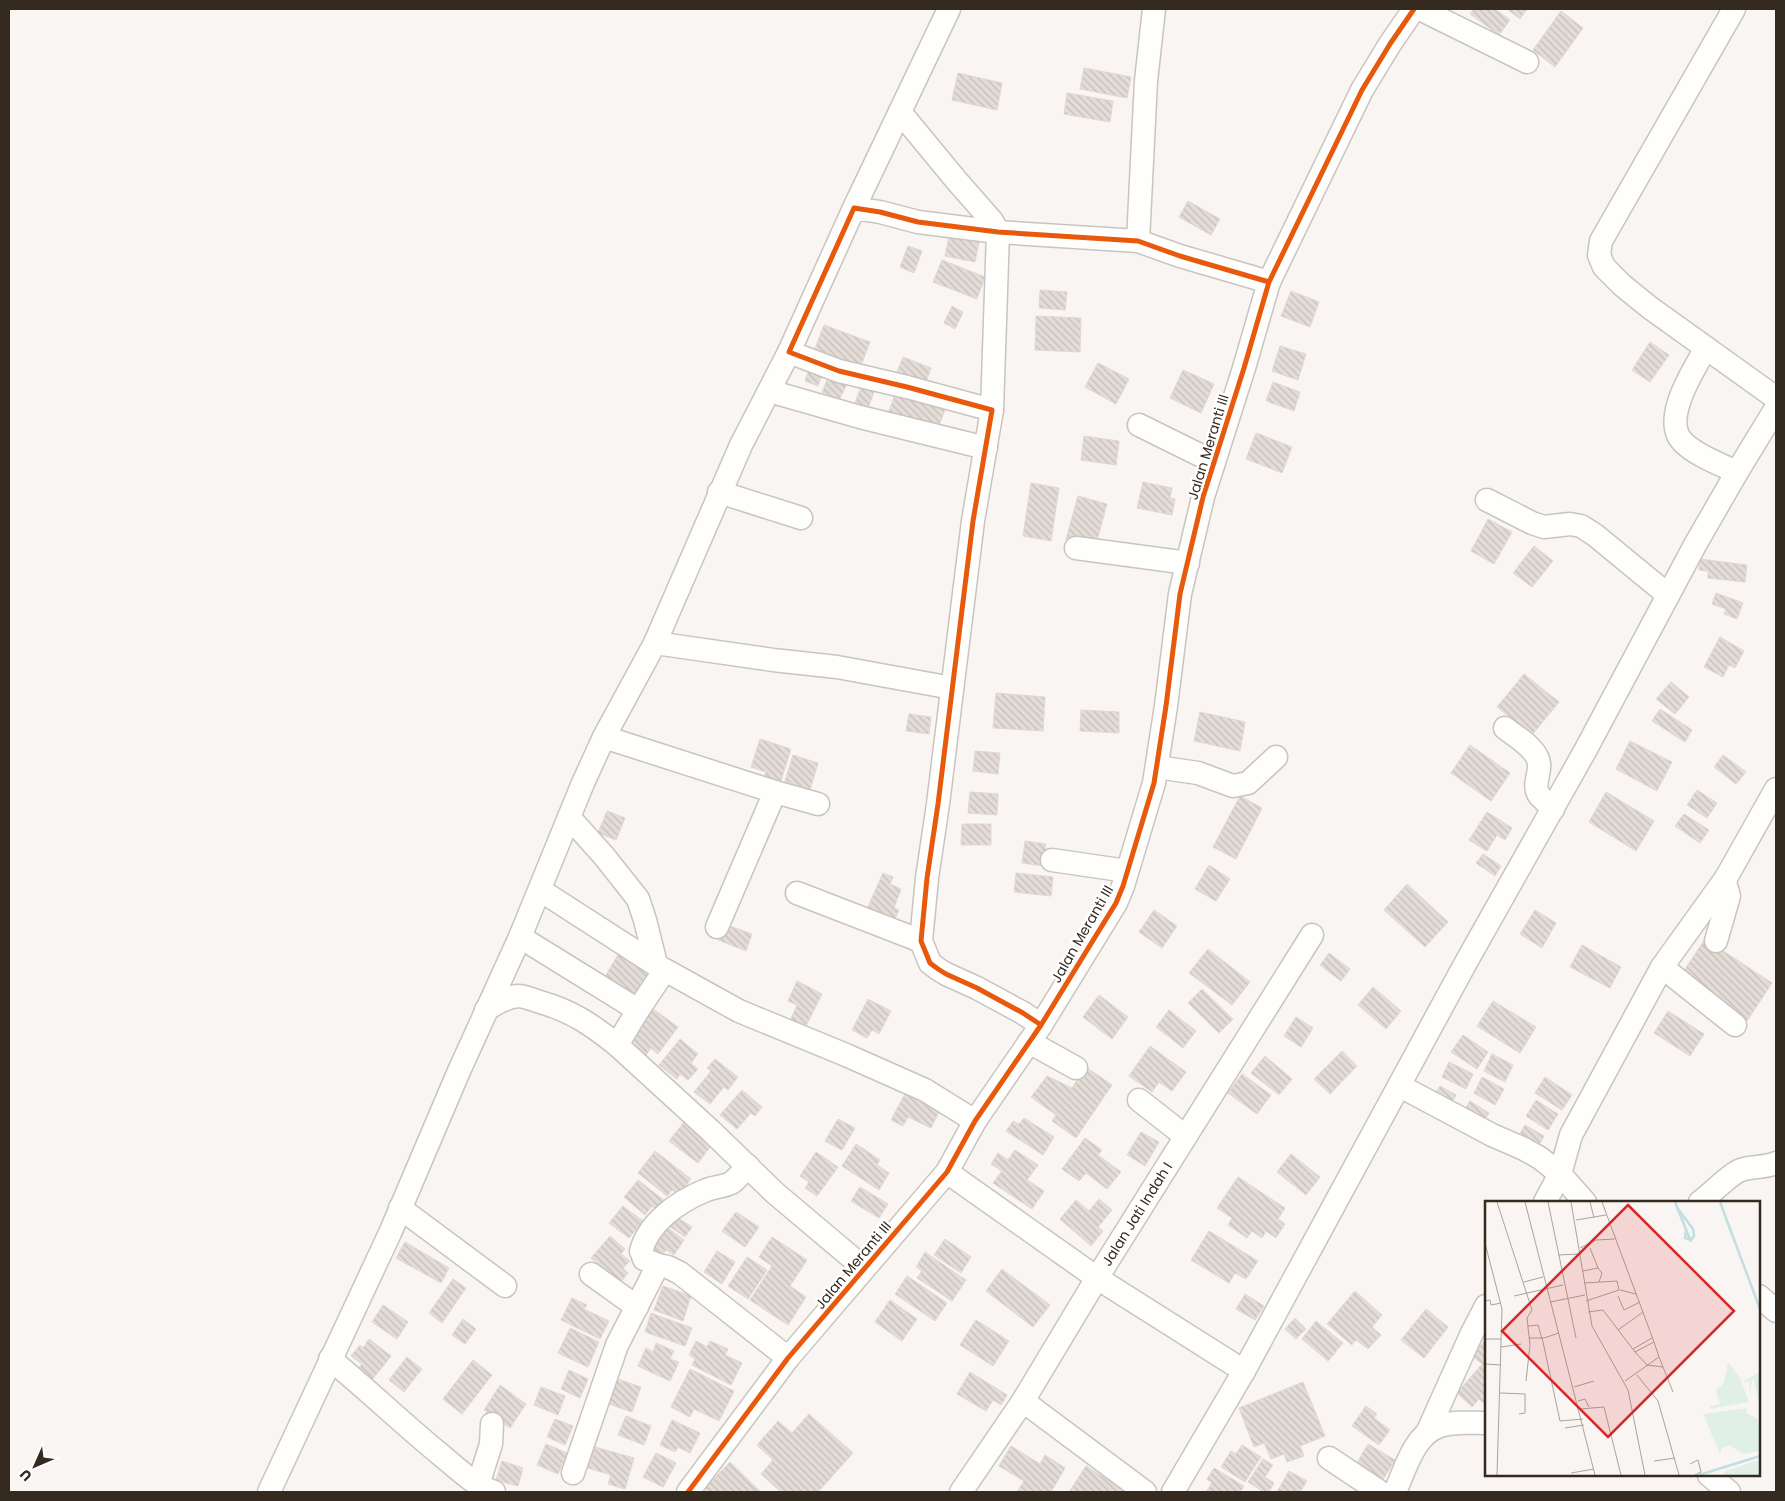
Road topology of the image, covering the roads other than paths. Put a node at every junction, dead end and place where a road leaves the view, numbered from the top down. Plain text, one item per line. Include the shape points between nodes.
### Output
1 (949, 9) edge
2 (1154, 9) edge
3 (1414, 9) edge
4 (1420, 9) edge
5 (1734, 9) edge
6 (1528, 62) dead end
7 (900, 112) junction
8 (854, 208) junction
9 (998, 232) junction
10 (1138, 241) junction
11 (1269, 282) junction
12 (1706, 348) junction
13 (789, 352) junction
14 (769, 391) junction
15 (1776, 398) edge
16 (1776, 408) edge
17 (992, 410) junction
18 (1139, 425) dead end
19 (986, 448) junction
20 (1214, 462) junction
21 (1737, 472) junction
22 (719, 492) junction
23 (1487, 500) dead end
24 (801, 518) dead end
25 (1076, 548) dead end
26 (1188, 564) junction
27 (1668, 595) junction
28 (655, 643) junction
29 (952, 688) junction
30 (1505, 728) dead end
31 (604, 737) junction
32 (1276, 756) dead end
33 (1157, 767) junction
34 (1776, 789) edge
35 (774, 792) junction
36 (818, 804) dead end
37 (1553, 809) junction
38 (569, 817) junction
39 (1052, 860) dead end
40 (1127, 871) junction
41 (1726, 878) junction
42 (540, 890) junction
43 (797, 893) dead end
44 (717, 927) dead end
45 (1312, 935) dead end
46 (520, 937) junction
47 (921, 941) junction
48 (1716, 941) dead end
49 (660, 967) junction
50 (1662, 967) junction
51 (486, 1010) junction
52 (638, 1010) junction
53 (1736, 1025) dead end
54 (1035, 1034) junction
55 (617, 1045) junction
56 (1076, 1068) dead end
57 (1400, 1086) junction
58 (1139, 1100) dead end
59 (975, 1121) junction
60 (1185, 1136) junction
61 (1776, 1163) edge
62 (748, 1166) junction
63 (947, 1172) junction
64 (1560, 1174) junction
65 (1545, 1201) edge
66 (1584, 1201) edge
67 (1701, 1201) edge
68 (400, 1208) junction
69 (658, 1265) junction
70 (864, 1268) junction
71 (590, 1274) dead end
72 (1097, 1278) junction
73 (505, 1286) dead end
74 (1760, 1297) edge
75 (637, 1307) junction
76 (1485, 1308) edge
77 (1776, 1311) edge
78 (788, 1358) junction
79 (330, 1359) junction
80 (1244, 1371) junction
81 (1023, 1401) junction
82 (1485, 1423) edge
83 (492, 1424) dead end
84 (1426, 1434) junction
85 (1329, 1458) dead end
86 (573, 1474) dead end
87 (1710, 1476) edge
88 (486, 1489) edge
89 (269, 1492) edge
90 (688, 1492) edge
91 (961, 1492) edge
92 (1145, 1492) edge
93 (1173, 1492) edge
94 (1380, 1492) edge
95 (1396, 1492) edge
96 (1729, 1492) edge

1 - 7 street
2 - 10 street via 1146,81
3 - 11 street, Jalan Meranti III via 1362,90
4 - 6 street
5 - 12 street via 1601,241 1599,255 1604,267 1622,285
7 - 8 street
7 - 9 street via 992,220
8 - 9 street via 918,222
8 - 13 street
9 - 10 street
9 - 17 street
10 - 11 street
11 - 20 street, Jalan Meranti III
12 - 15 street
12 - 21 street via 1678,406 1675,418 1678,435 1709,460
13 - 14 street
13 - 17 street via 838,371
14 - 19 street
14 - 22 street
16 - 21 street
17 - 19 street
18 - 20 street
19 - 29 street via 973,521
20 - 26 street, Jalan Meranti III
21 - 27 street
22 - 24 street
22 - 28 street
23 - 27 street via 1532,523 1580,526
25 - 26 street
26 - 33 street, Jalan Meranti III via 1180,594
27 - 37 street
28 - 29 street via 837,667
28 - 31 street
29 - 47 street
30 - 37 street via 1538,758 1538,794
31 - 35 street
31 - 38 street
32 - 33 street via 1248,783 1233,786 1198,773
33 - 40 street, Jalan Meranti III
34 - 41 street
35 - 36 street
35 - 44 street
37 - 57 street
38 - 42 street
38 - 49 street via 638,899
39 - 40 street
40 - 54 street, Jalan Meranti III via 1116,903
41 - 48 street via 1729,896
41 - 50 street
42 - 46 street
42 - 49 street
43 - 47 street
45 - 60 street, Jalan Jati Indah I
46 - 51 street
46 - 52 street
47 - 54 street via 930,962 938,969 1023,1013
49 - 52 street
49 - 59 street via 739,1011 925,1090
50 - 53 street
50 - 64 street via 1571,1135
51 - 55 street via 505,999 523,997 580,1017
51 - 68 street
52 - 55 street
54 - 56 street
54 - 59 street, Jalan Meranti III
55 - 62 street
57 - 64 street via 1524,1149
57 - 80 street
58 - 60 street
59 - 63 street, Jalan Meranti III
60 - 72 street, Jalan Jati Indah I
61 - 67 street via 1742,1169
62 - 69 street via 732,1182 685,1200 667,1213 648,1235 641,1251 644,1259
62 - 70 street
63 - 70 street, Jalan Meranti III
63 - 72 street
64 - 65 street
64 - 66 street
68 - 73 street
68 - 79 street
69 - 75 street
69 - 78 street via 680,1273
70 - 78 street, Jalan Meranti III
71 - 75 street
72 - 80 street
72 - 81 street, Jalan Jati Indah I
74 - 77 street
75 - 86 street via 617,1346
76 - 84 street
78 - 90 street, Jalan Meranti III
79 - 88 street via 403,1424
79 - 89 street
80 - 93 street
81 - 91 street, Jalan Jati Indah I
81 - 92 street
82 - 84 street via 1457,1422
83 - 88 street
84 - 95 street via 1413,1451
85 - 94 street
87 - 96 street

